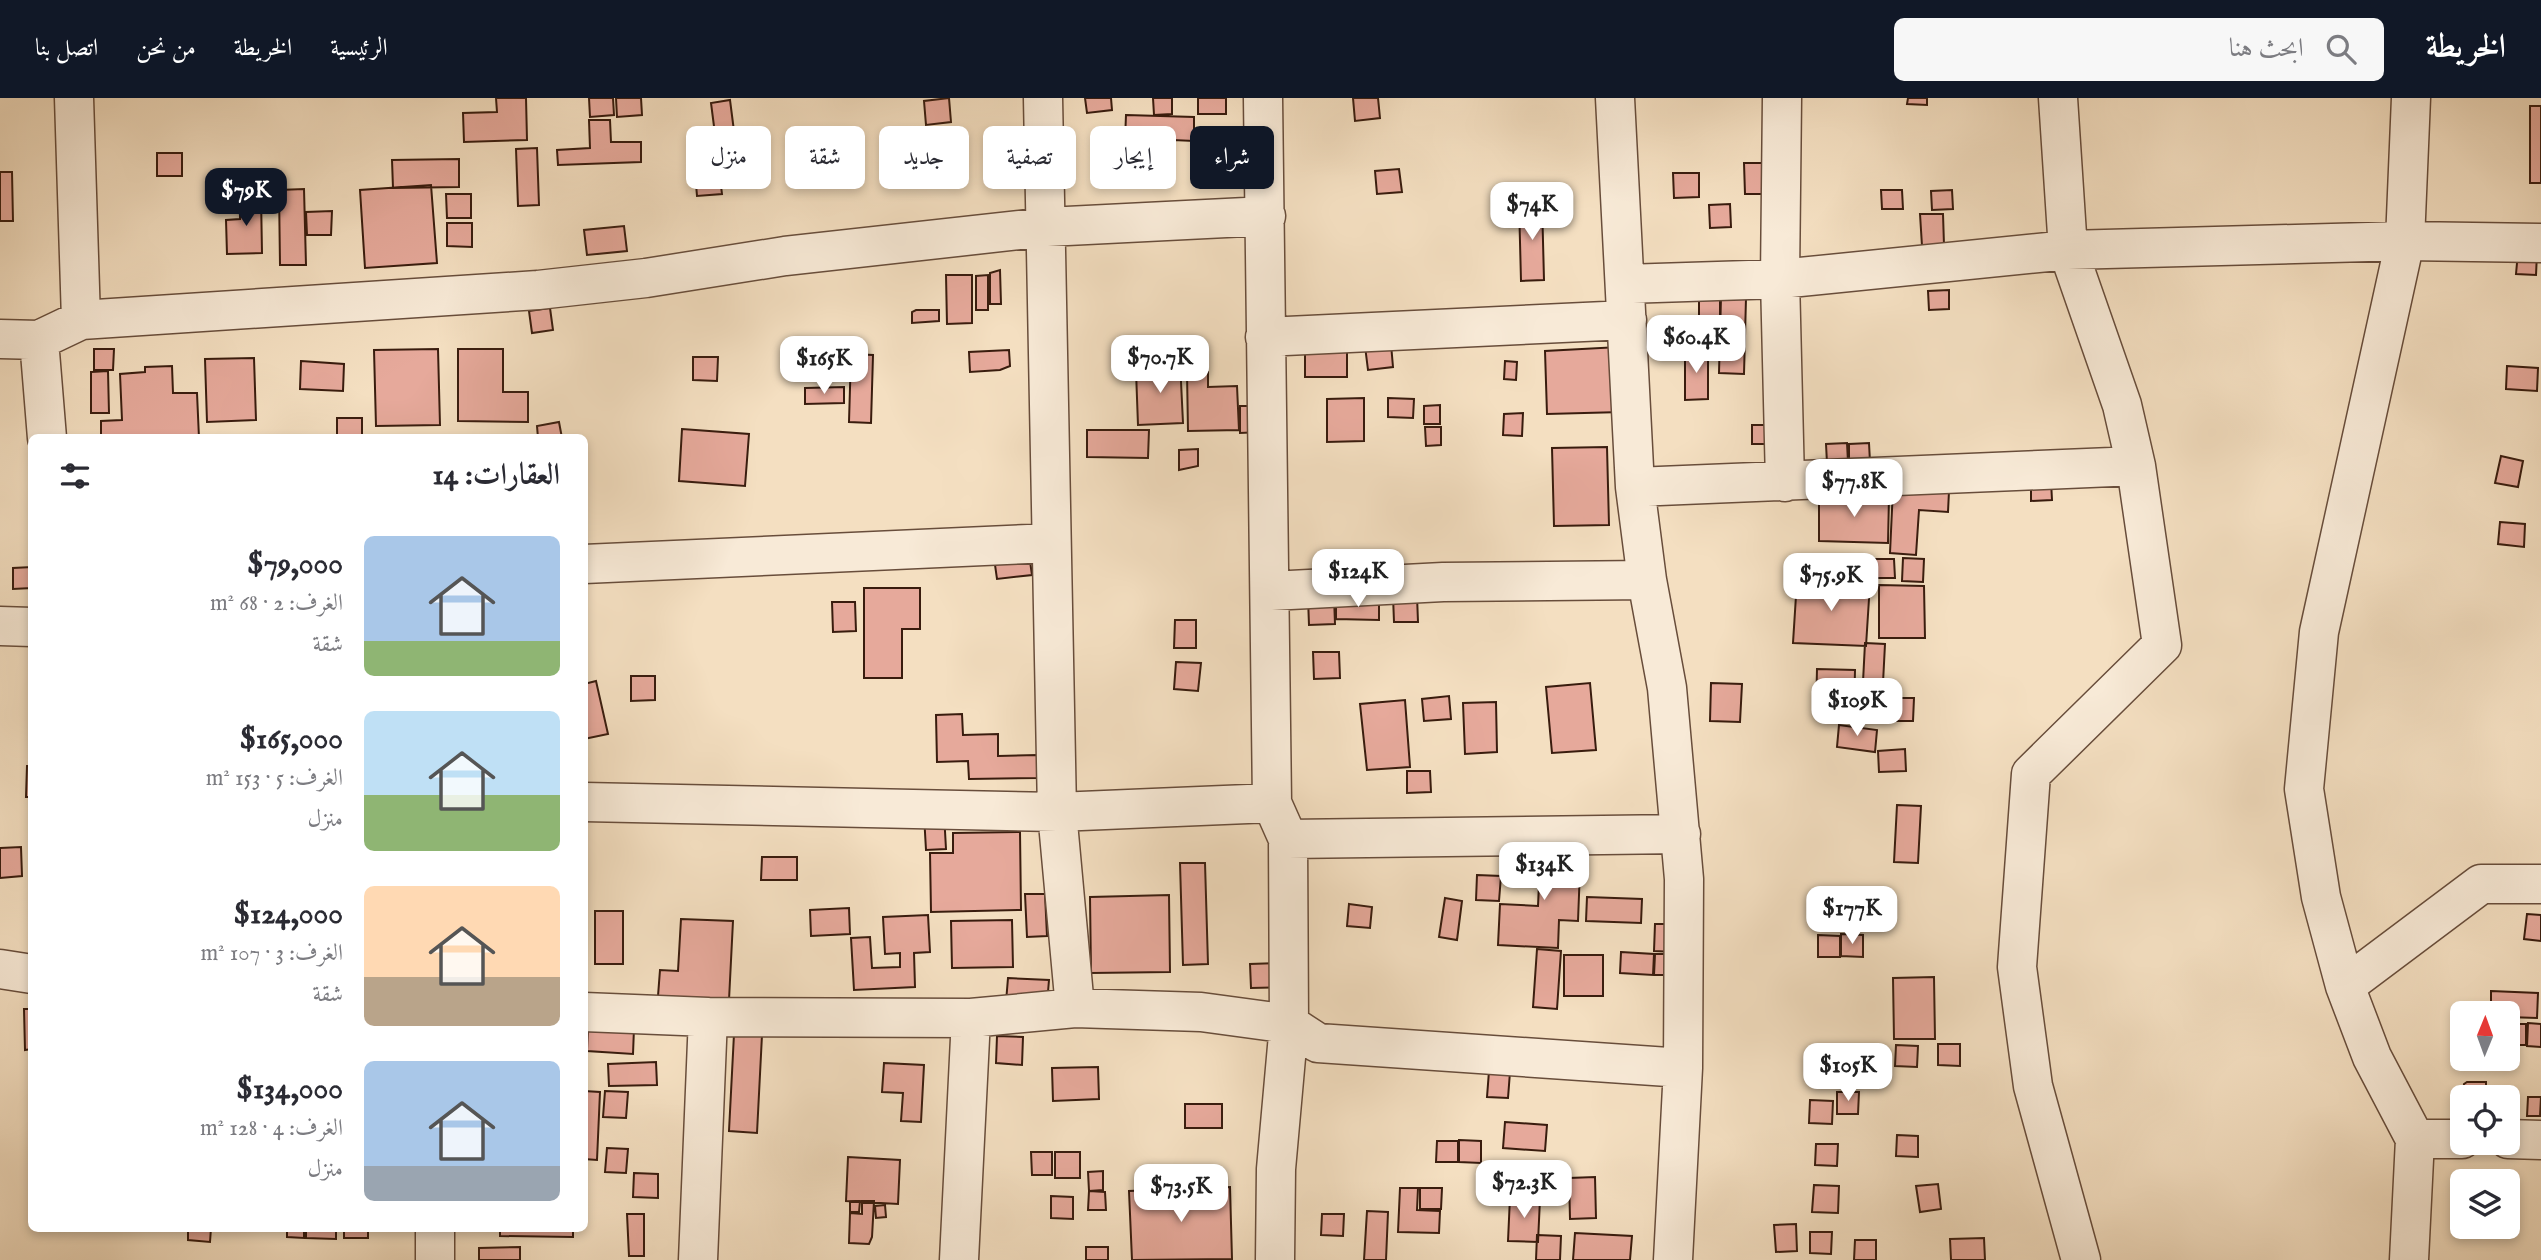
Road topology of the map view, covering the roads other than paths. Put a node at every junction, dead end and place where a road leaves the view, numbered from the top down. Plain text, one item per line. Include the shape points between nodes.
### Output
1 (74, 98) edge
2 (1043, 98) edge
3 (1263, 98) edge
4 (1615, 98) edge
5 (1782, 98) edge
6 (2059, 98) edge
7 (2412, 98) edge
8 (1266, 216) junction
9 (1047, 227) junction
10 (2405, 241) junction
11 (2541, 243) edge
12 (2068, 250) junction
13 (1780, 279) junction
14 (1626, 302) junction
15 (80, 320) junction
16 (1265, 337) junction
17 (0, 339) edge
18 (39, 340) junction
19 (47, 434) edge
20 (2136, 466) junction
21 (1786, 482) junction
22 (1635, 487) junction
23 (1051, 542) junction
24 (588, 564) edge
25 (1647, 580) junction
26 (1271, 591) junction
27 (0, 626) edge
28 (28, 627) edge
29 (588, 802) edge
30 (1272, 803) junction
31 (1057, 812) junction
32 (1681, 834) junction
33 (1288, 839) junction
34 (2541, 884) edge
35 (0, 969) edge
36 (28, 973) edge
37 (2345, 986) junction
38 (1075, 1008) junction
39 (588, 1012) edge
40 (708, 1017) junction
41 (971, 1018) junction
42 (1289, 1024) junction
43 (1683, 1068) junction
44 (2416, 1139) junction
45 (2450, 1139) edge
46 (2520, 1139) edge
47 (2541, 1140) edge
48 (435, 1232) edge
49 (435, 1260) edge
50 (698, 1260) edge
51 (960, 1260) edge
52 (1275, 1260) edge
53 (1673, 1260) edge
54 (2081, 1260) edge
55 (2409, 1260) edge

1 - 15 street
2 - 9 street
3 - 8 street
4 - 14 street
5 - 13 street
6 - 12 street
7 - 10 street
8 - 9 street
8 - 16 street
9 - 15 street via 538,290
9 - 23 street
10 - 11 street
10 - 12 street
10 - 37 street via 2319,632 2304,789 2321,897
12 - 13 street
12 - 20 street via 2122,405
13 - 14 street
13 - 21 street
14 - 16 street
14 - 22 street
15 - 18 street
16 - 26 street
17 - 18 street
18 - 19 street
20 - 21 street
20 - 54 street via 2162,645 2031,774 2017,967 2033,1086
21 - 22 street
22 - 25 street
23 - 24 street
23 - 31 street
25 - 26 street via 1443,582
25 - 32 street via 1667,688
26 - 30 street
27 - 28 street
29 - 31 street
30 - 31 street
30 - 33 street
31 - 38 street
32 - 33 street
32 - 43 street via 1686,968
33 - 42 street
34 - 37 street via 2481,884
35 - 36 street
37 - 44 street via 2372,1057
38 - 41 street
38 - 42 street via 1201,1012
39 - 40 street
40 - 41 street
40 - 50 street
41 - 51 street
42 - 43 street via 1318,1043
42 - 52 street via 1276,1169
43 - 53 street
44 - 45 street
44 - 55 street
46 - 47 street
48 - 49 street

